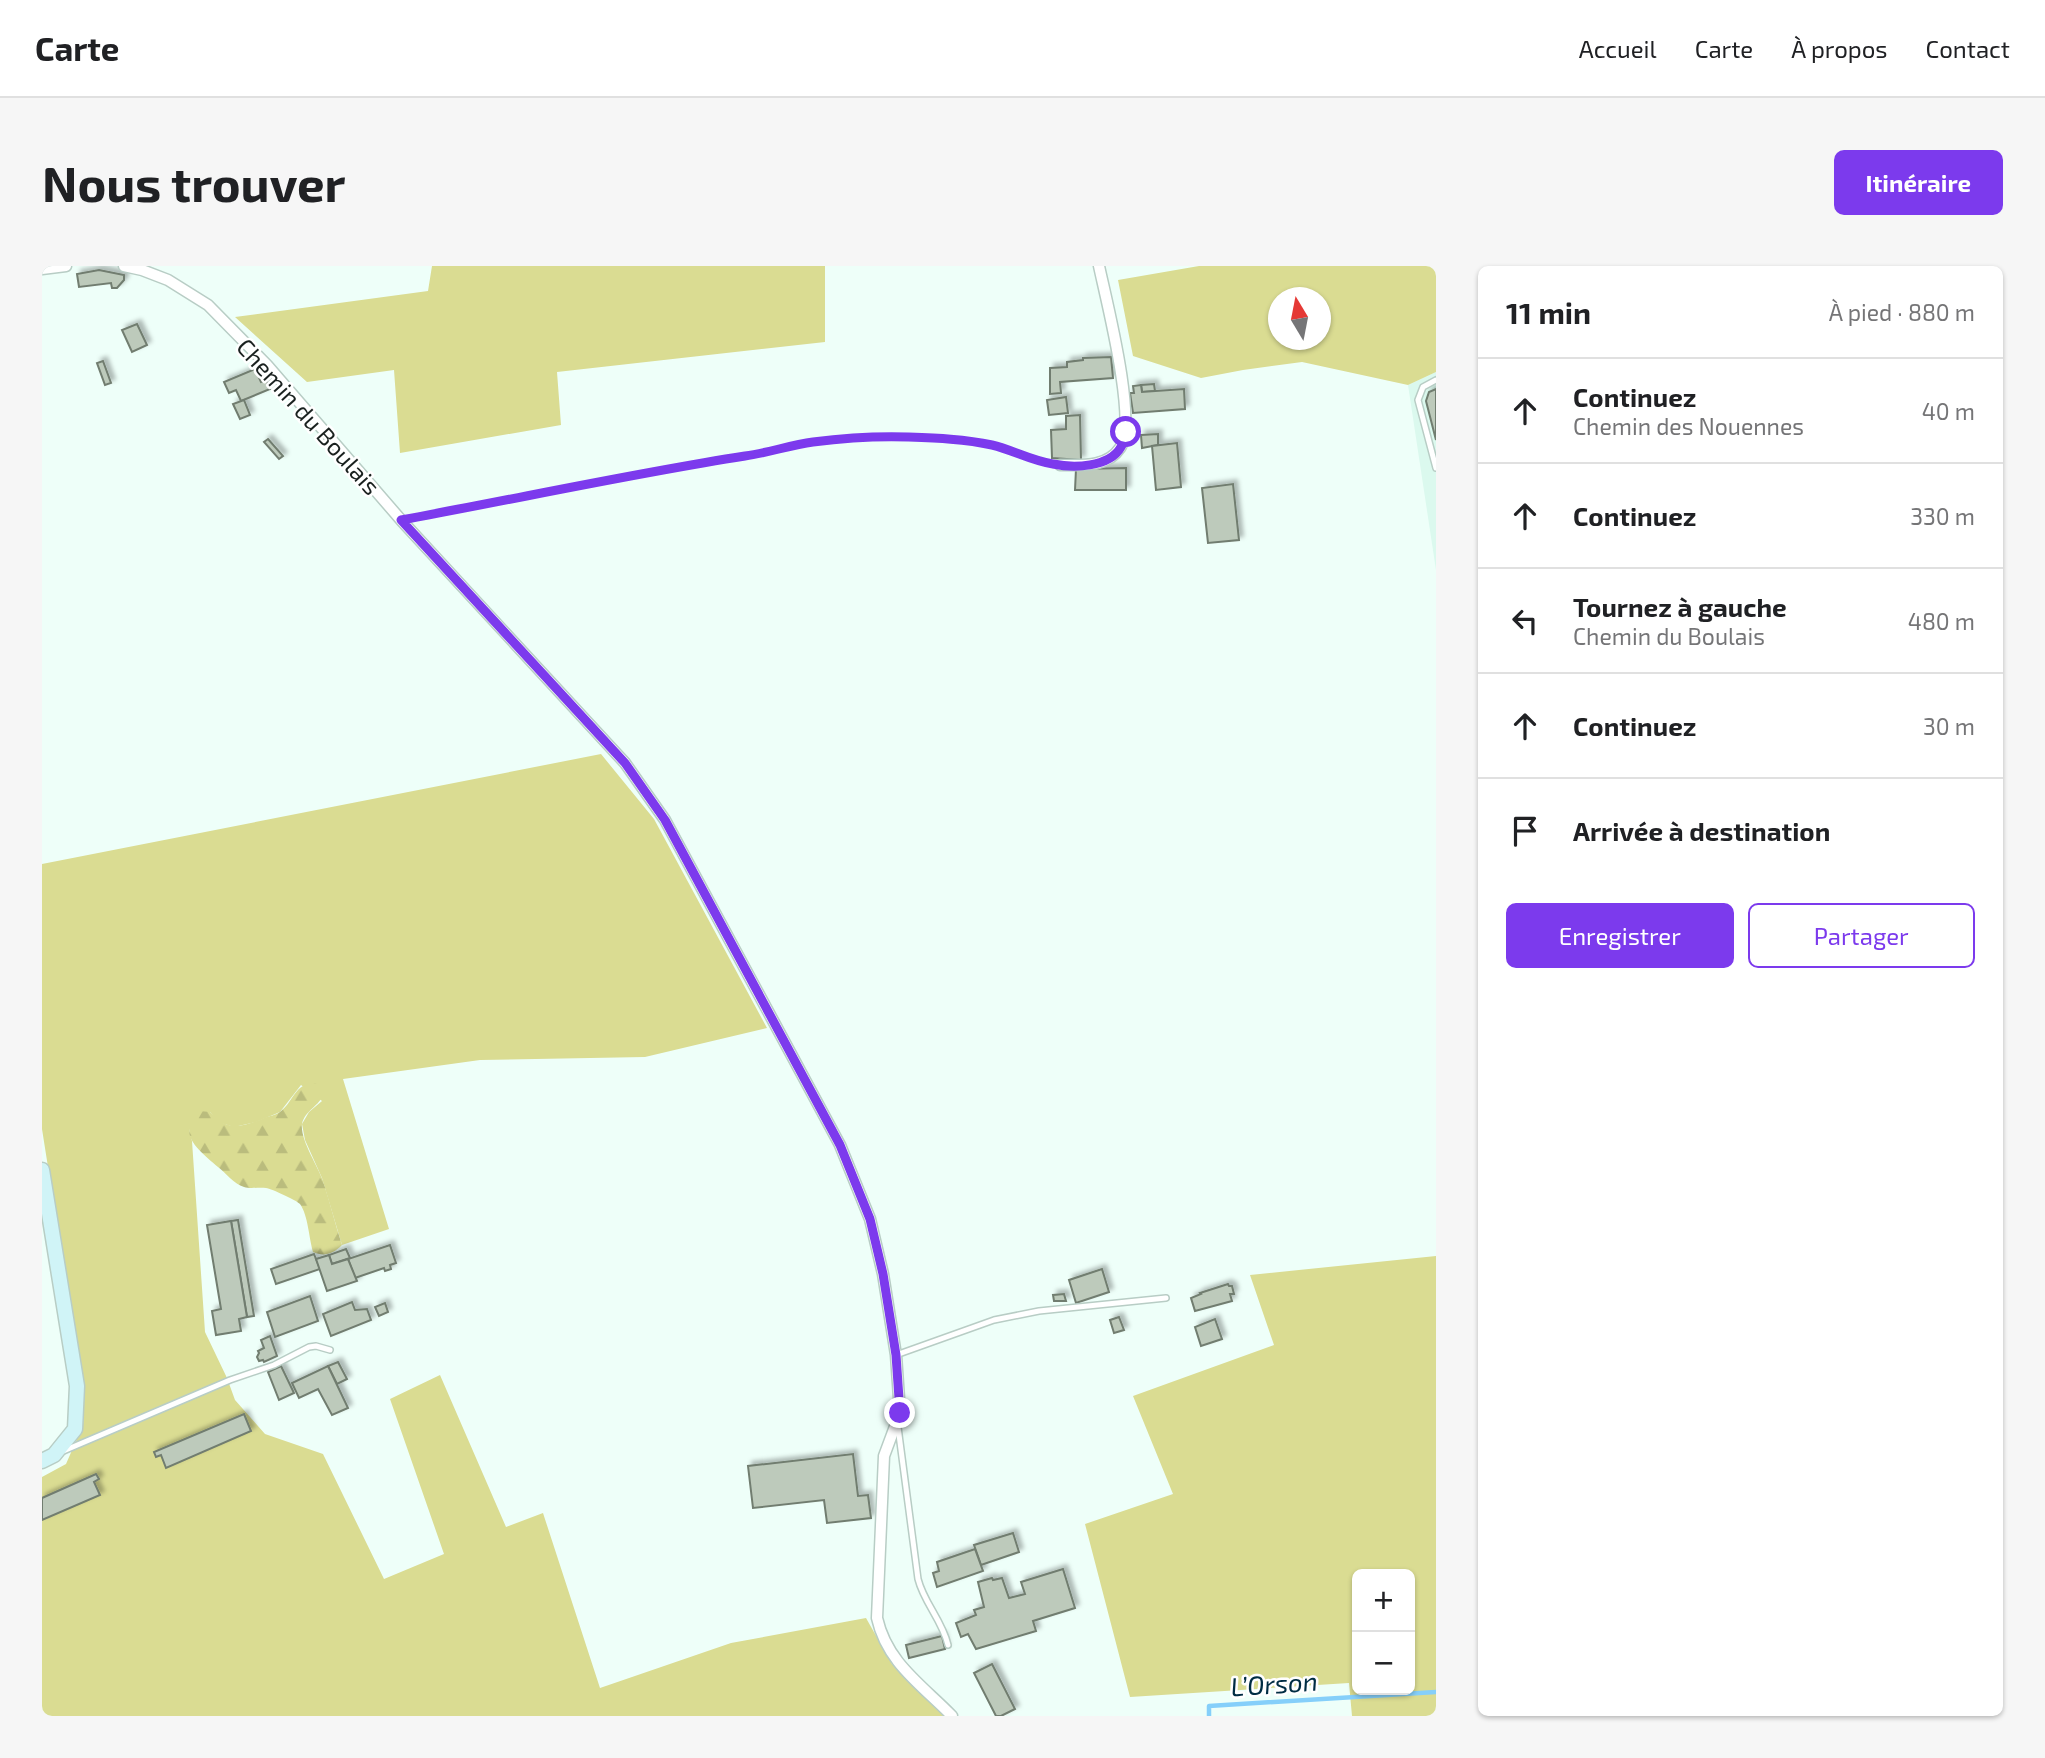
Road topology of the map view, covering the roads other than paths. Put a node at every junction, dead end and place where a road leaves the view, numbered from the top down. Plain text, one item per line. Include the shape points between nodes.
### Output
1 (66, 266) edge
2 (124, 266) edge
3 (1099, 266) edge
4 (42, 269) edge
5 (1436, 380) edge
6 (1060, 465) road end
7 (1436, 468) edge
8 (42, 1170) edge
9 (1166, 1298) dead end
10 (330, 1350) dead end
11 (896, 1355) junction
12 (900, 1413) junction
13 (48, 1458) edge
14 (948, 1645) dead end
15 (952, 1716) edge

1 - 4 street
2 - 11 street, Chemin du Boulais via 168,280 208,305 625,763 665,820 840,1145 870,1219
3 - 6 street via 1120,361 1126,432 1114,456 1101,462
5 - 7 lane via 1423,387 1418,400
8 - 13 street via 77,1386 75,1429
9 - 11 lane via 994,1320
10 - 13 lane via 309,1347
11 - 12 street, Chemin du Boulais
12 - 14 lane via 899,1441 918,1579
12 - 15 street via 884,1456 877,1618 898,1664

